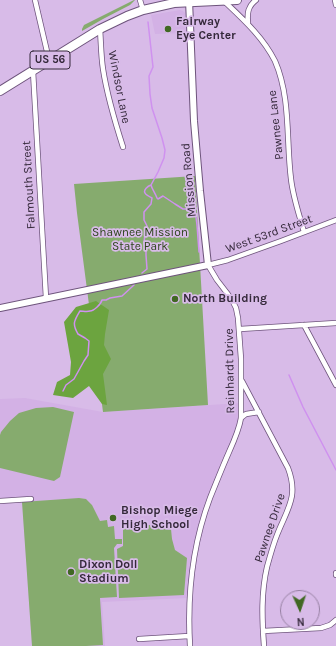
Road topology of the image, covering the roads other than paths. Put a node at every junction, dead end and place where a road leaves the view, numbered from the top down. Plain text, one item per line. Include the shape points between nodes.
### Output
1 (35, 0) edge
2 (140, 0) edge
3 (237, 0) edge
4 (256, 0) edge
5 (335, 0) edge
6 (189, 1) edge
7 (224, 1) edge
8 (336, 5) edge
9 (143, 10) junction
10 (248, 23) junction
11 (100, 29) junction
12 (49, 60) junction
13 (33, 71) junction
14 (0, 91) edge
15 (123, 147) dead end
16 (336, 220) edge
17 (304, 232) junction
18 (208, 265) junction
19 (46, 298) junction
20 (0, 308) edge
21 (336, 323) edge
22 (304, 325) junction
23 (240, 329) junction
24 (241, 380) junction
25 (336, 385) edge
26 (259, 412) junction
27 (241, 418) junction
28 (31, 499) dead end
29 (0, 502) edge
30 (336, 620) edge
31 (263, 631) junction
32 (189, 636) junction
33 (139, 639) dead end
34 (190, 646) edge
35 (264, 646) edge

1 - 12 street
2 - 9 street
3 - 7 highway, US 56
4 - 10 street via 248,11
5 - 8 street
6 - 7 highway, US 56
6 - 9 highway, US 56
6 - 18 main road, Mission Road via 194,121
7 - 10 street, Pawnee Lane
9 - 11 highway, US 56
10 - 17 street, Pawnee Lane via 270,52 286,97 292,187
11 - 12 highway, US 56
11 - 15 street, Windsor Lane via 105,81
12 - 13 highway, US 56
13 - 14 highway, US 56
13 - 19 street, Falmouth Street
16 - 17 street, West 53rd Street
17 - 18 street, West 53rd Street
18 - 19 main road
18 - 23 street, Reinhardt Drive via 233,302
19 - 20 main road
21 - 22 street
22 - 23 street
22 - 25 street
23 - 24 street, Reinhardt Drive
24 - 26 street, Pawnee Drive
24 - 27 street, Reinhardt Drive
26 - 27 street via 246,414
26 - 31 street, Pawnee Drive via 288,468 293,488 292,499 267,568 262,597
27 - 32 street, Reinhardt Drive via 209,500 197,541 189,594
28 - 29 street
30 - 31 street via 321,628
31 - 35 street, Pawnee Drive
32 - 33 street
32 - 34 street, Reinhardt Drive

